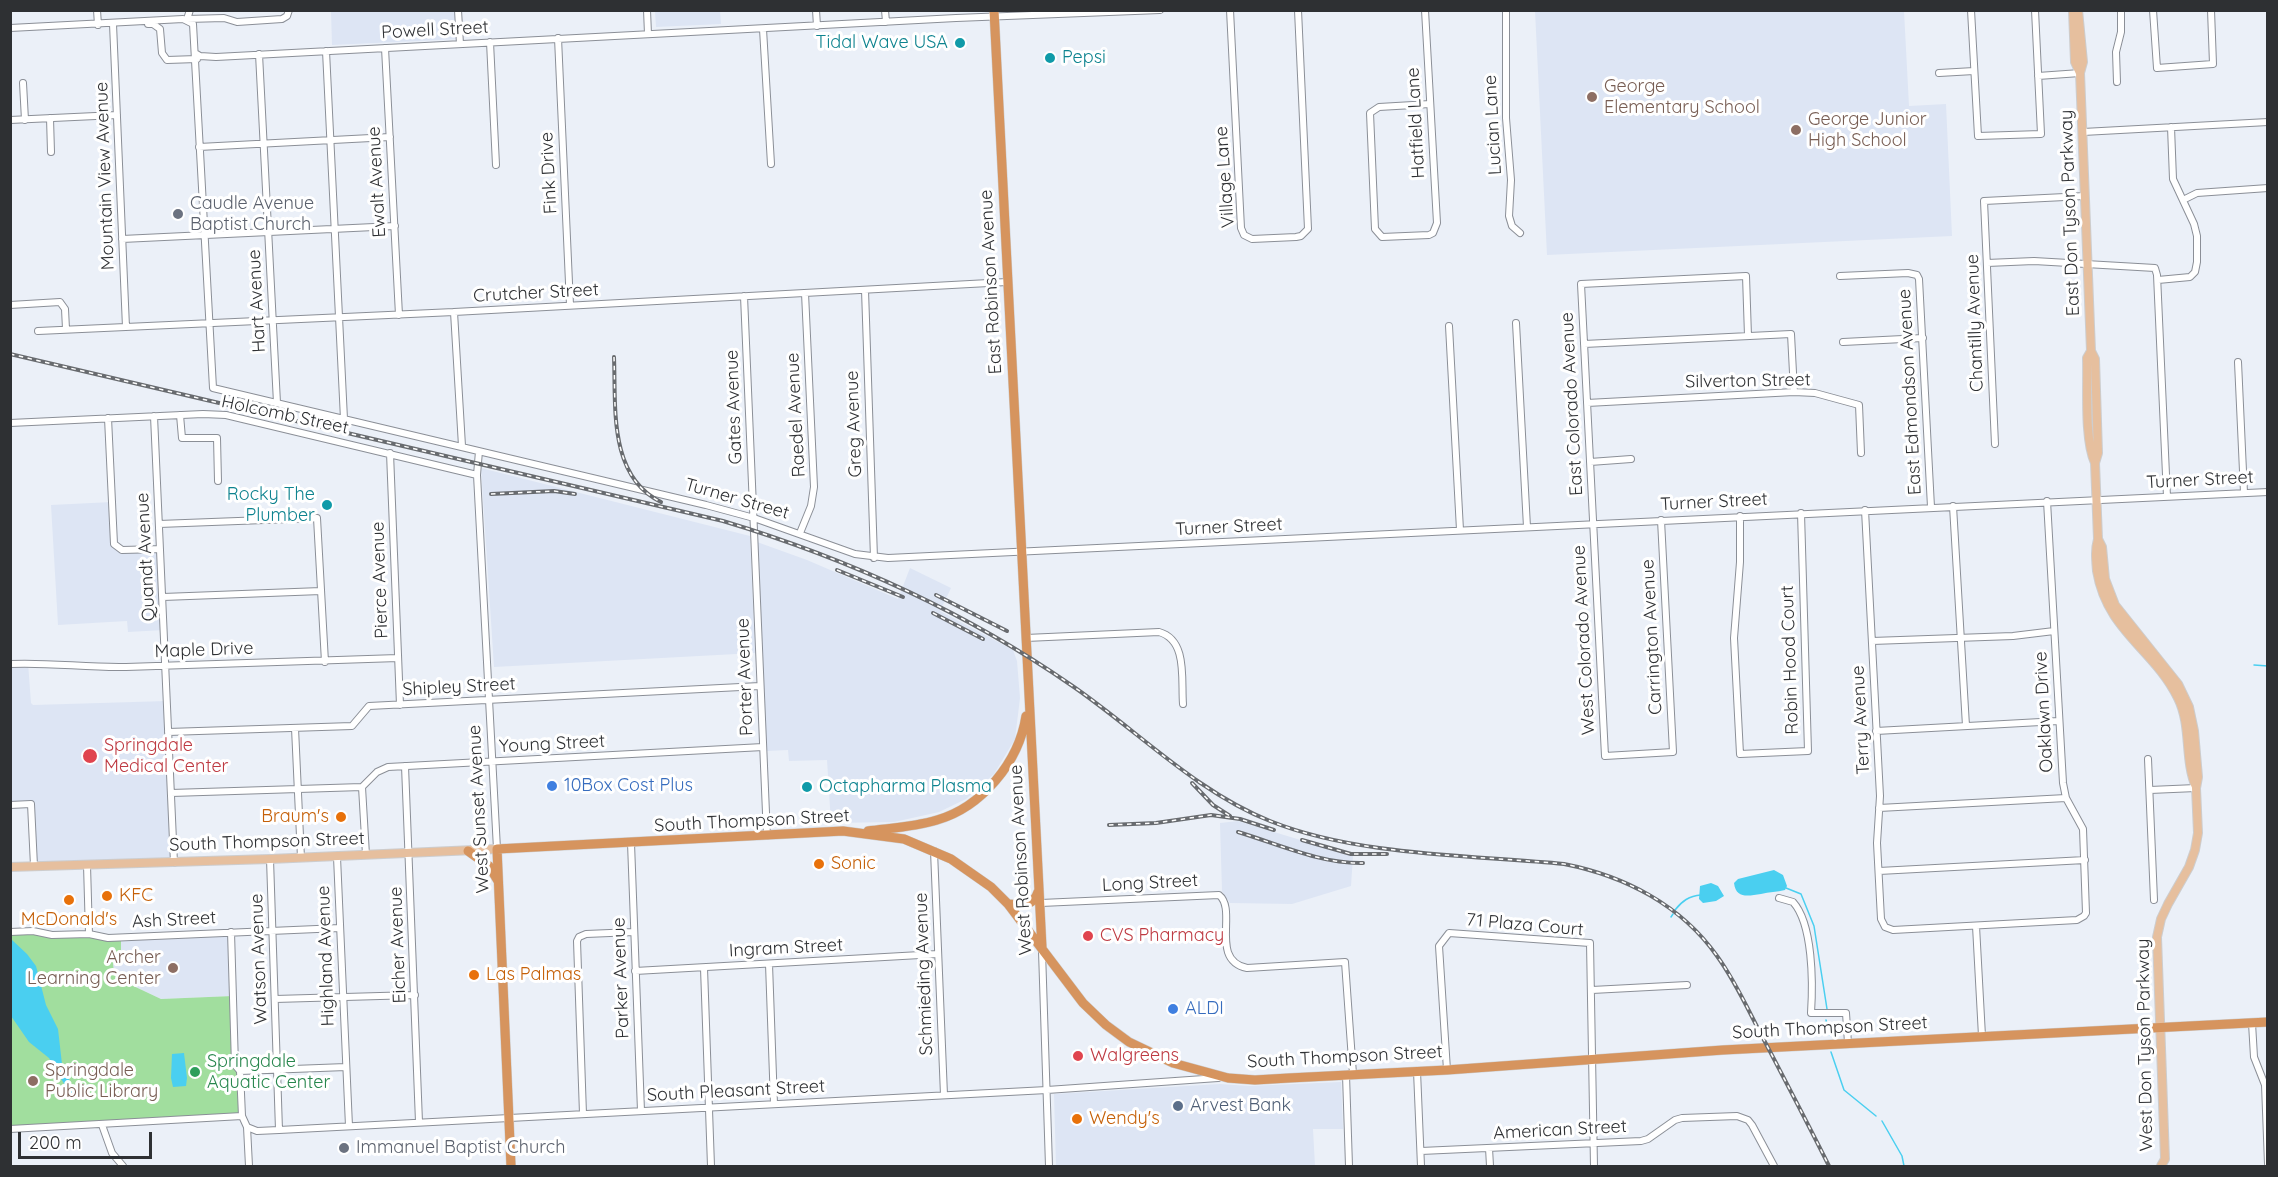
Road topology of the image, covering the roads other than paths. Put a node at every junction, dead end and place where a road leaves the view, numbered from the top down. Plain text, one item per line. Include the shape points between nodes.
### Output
1 (97, 10) edge
2 (191, 10) edge
3 (288, 10) edge
4 (458, 10) edge
5 (647, 10) edge
6 (816, 10) edge
7 (885, 10) edge
8 (1160, 10) edge
9 (1230, 10) edge
10 (1298, 10) edge
11 (1425, 10) edge
12 (1506, 10) edge
13 (1971, 10) edge
14 (2035, 10) edge
15 (2073, 10) edge
16 (2078, 10) edge
17 (2121, 10) edge
18 (2153, 10) edge
19 (2211, 10) edge
20 (1148, 11) edge
21 (994, 14) edge
22 (166, 20) junction
23 (191, 20) junction
24 (886, 22) junction
25 (135, 23) junction
26 (113, 24) junction
27 (98, 25) junction
28 (817, 26) junction
29 (10, 28) edge
30 (160, 29) junction
31 (763, 29) junction
32 (648, 34) junction
33 (558, 38) junction
34 (490, 42) junction
35 (460, 44) junction
36 (385, 48) junction
37 (326, 51) junction
38 (259, 54) junction
39 (195, 56) junction
40 (187, 59) junction
41 (1974, 71) junction
42 (195, 73) junction
43 (1939, 73) dead end
44 (2080, 73) junction
45 (2038, 76) junction
46 (2117, 82) dead end
47 (23, 83) dead end
48 (1430, 104) junction
49 (117, 115) junction
50 (50, 118) junction
51 (10, 120) edge
52 (25, 120) junction
53 (2268, 122) edge
54 (2171, 127) junction
55 (2083, 132) junction
56 (390, 137) junction
57 (330, 140) junction
58 (264, 144) junction
59 (199, 147) junction
60 (51, 152) dead end
61 (771, 164) dead end
62 (496, 165) dead end
63 (2268, 188) edge
64 (2085, 196) junction
65 (2183, 200) junction
66 (395, 226) junction
67 (334, 229) junction
68 (269, 232) junction
69 (1520, 233) dead end
70 (204, 235) junction
71 (122, 239) junction
72 (1988, 263) junction
73 (2088, 265) junction
74 (1840, 276) dead end
75 (2158, 280) junction
76 (1007, 282) junction
77 (865, 290) junction
78 (805, 293) junction
79 (744, 296) junction
80 (10, 305) edge
81 (570, 305) junction
82 (454, 312) junction
83 (399, 315) junction
84 (339, 317) junction
85 (273, 321) junction
86 (208, 323) junction
87 (1516, 323) dead end
88 (1449, 326) dead end
89 (126, 327) junction
90 (66, 329) junction
91 (38, 331) dead end
92 (1748, 336) junction
93 (1923, 338) junction
94 (1842, 342) dead end
95 (1584, 344) junction
96 (2238, 362) dead end
97 (1794, 392) junction
98 (277, 403) junction
99 (1587, 403) junction
100 (180, 415) junction
101 (154, 416) junction
102 (108, 418) junction
103 (344, 419) junction
104 (10, 423) edge
105 (1995, 444) dead end
106 (462, 446) junction
107 (479, 451) junction
108 (390, 453) junction
109 (1861, 453) dead end
110 (1631, 459) dead end
111 (1590, 462) junction
112 (477, 475) junction
113 (218, 481) dead end
114 (2268, 492) edge
115 (2244, 493) junction
116 (2167, 496) junction
117 (2096, 499) junction
118 (2047, 501) junction
119 (1953, 506) junction
120 (1931, 507) junction
121 (1865, 510) junction
122 (1800, 513) junction
123 (1740, 516) junction
124 (754, 518) junction
125 (1661, 520) junction
126 (1593, 523) junction
127 (159, 524) junction
128 (1527, 527) junction
129 (1460, 530) junction
130 (800, 534) junction
131 (160, 549) junction
132 (1021, 551) junction
133 (874, 558) junction
134 (321, 591) junction
135 (163, 597) junction
136 (2054, 631) junction
137 (1961, 637) junction
138 (1026, 638) junction
139 (1872, 641) junction
140 (398, 658) junction
141 (325, 662) junction
142 (10, 664) edge
143 (166, 666) junction
144 (760, 686) junction
145 (1029, 696) junction
146 (490, 701) junction
147 (1183, 704) dead end
148 (400, 705) junction
149 (2060, 721) junction
150 (1966, 726) junction
151 (295, 728) junction
152 (1876, 731) junction
153 (168, 732) junction
154 (763, 747) junction
155 (1032, 751) junction
156 (1014, 752) junction
157 (1605, 756) joint
158 (2148, 759) dead end
159 (493, 762) junction
160 (405, 766) junction
161 (362, 787) junction
162 (2196, 788) junction
163 (298, 789) junction
164 (2150, 790) junction
165 (171, 793) junction
166 (2066, 798) junction
167 (10, 805) edge
168 (1879, 808) junction
169 (913, 825) junction
170 (856, 832) junction
171 (767, 836) junction
172 (904, 839) junction
173 (631, 843) junction
174 (497, 849) junction
175 (468, 851) junction
176 (934, 851) junction
177 (410, 854) junction
178 (366, 855) junction
179 (337, 856) junction
180 (301, 858) junction
181 (270, 860) junction
182 (2085, 860) junction
183 (174, 863) junction
184 (87, 865) junction
185 (34, 866) junction
186 (10, 867) edge
187 (1879, 872) junction
188 (499, 883) junction
189 (1040, 884) junction
190 (1779, 898) dead end
191 (2154, 900) dead end
192 (1041, 903) junction
193 (1008, 904) junction
194 (1976, 926) junction
195 (340, 928) junction
196 (273, 931) junction
197 (10, 932) edge
198 (231, 932) junction
199 (634, 932) junction
200 (89, 934) junction
201 (1042, 948) junction
202 (938, 954) junction
203 (770, 964) junction
204 (704, 968) junction
205 (635, 971) junction
206 (1687, 985) dead end
207 (1592, 990) junction
208 (415, 995) junction
209 (343, 997) junction
210 (275, 999) junction
211 (2268, 1022) edge
212 (2252, 1023) junction
213 (2159, 1028) junction
214 (1982, 1036) junction
215 (1848, 1043) junction
216 (1592, 1058) junction
217 (346, 1067) junction
218 (278, 1069) junction
219 (1447, 1070) junction
220 (240, 1071) junction
221 (1417, 1071) junction
222 (1349, 1074) junction
223 (1228, 1078) junction
224 (1047, 1090) junction
225 (944, 1095) junction
226 (774, 1104) junction
227 (709, 1107) junction
228 (640, 1111) junction
229 (583, 1114) junction
230 (242, 1116) junction
231 (509, 1118) junction
232 (419, 1122) junction
233 (102, 1125) junction
234 (349, 1126) junction
235 (247, 1127) junction
236 (10, 1129) edge
237 (279, 1130) junction
238 (1593, 1143) junction
239 (1489, 1149) junction
240 (1421, 1151) junction
241 (2165, 1164) edge
242 (2268, 1164) edge
243 (123, 1167) edge
244 (249, 1167) edge
245 (511, 1167) edge
246 (711, 1167) edge
247 (1049, 1167) edge
248 (1349, 1167) edge
249 (1421, 1167) edge
250 (1490, 1167) edge
251 (1594, 1167) edge
252 (1774, 1167) edge

1 - 27 street
2 - 23 street
3 - 23 street via 282,19
4 - 35 street
5 - 32 street
6 - 28 street
7 - 24 street
8 - 20 street, Powell Street
9 - 10 street, Village Lane via 1241,228 1244,236 1252,239 1296,237 1308,229
11 - 48 street, Hatfield Lane
12 - 69 street, Lucian Lane via 1509,216
13 - 41 street
14 - 45 street
15 - 44 main road, East Don Tyson Parkway
16 - 44 main road, East Don Tyson Parkway via 2083,62
17 - 46 street
18 - 19 street via 2157,68 2214,64
20 - 21 street, Powell Street
21 - 24 street, Powell Street
21 - 76 highway, East Robinson Avenue
22 - 23 street
22 - 25 street
22 - 30 street
23 - 39 street
24 - 28 street, Powell Street
25 - 26 street
25 - 30 street via 153,24
26 - 27 street
26 - 49 street, Mountain View Avenue
27 - 29 street
28 - 31 street, Powell Street
30 - 40 street, Powell Street via 164,57
31 - 32 street, Powell Street
31 - 61 street
32 - 33 street, Powell Street
33 - 34 street, Powell Street
33 - 81 street, Fink Drive
34 - 35 street, Powell Street
34 - 62 street
35 - 36 street, Powell Street
36 - 37 street, Powell Street
36 - 56 street, Ewalt Avenue
37 - 38 street, Powell Street
37 - 57 street
38 - 39 street, Powell Street
38 - 58 street, Hart Avenue
39 - 40 street, Powell Street
39 - 42 street
40 - 42 street
41 - 43 street
41 - 45 street via 1977,136 2041,134
42 - 59 street
44 - 45 street
44 - 55 main road, East Don Tyson Parkway
47 - 52 street
48 - 48 street, Hatfield Lane via 1379,107 1369,116 1375,228 1386,238 1423,236 1433,232 1437,223
49 - 50 street
49 - 71 street, Mountain View Avenue
50 - 52 street
50 - 60 street
51 - 52 street
53 - 54 street
54 - 55 street
54 - 65 street via 2174,179
55 - 64 main road, East Don Tyson Parkway
56 - 57 street
56 - 66 street, Ewalt Avenue
57 - 58 street
57 - 67 street
58 - 59 street
58 - 68 street, Hart Avenue
59 - 70 street
63 - 65 street via 2197,193
64 - 72 street, Chantilly Avenue via 1984,201
64 - 73 main road, East Don Tyson Parkway
65 - 75 street via 2197,236 2195,272 2190,277
66 - 67 street
66 - 83 street, Ewalt Avenue
67 - 68 street
67 - 84 street
68 - 70 street
68 - 85 street, Hart Avenue
70 - 71 street
70 - 86 street
71 - 89 street, Mountain View Avenue
72 - 73 street
72 - 105 street, Chantilly Avenue
73 - 75 street via 2155,268
73 - 117 main road, East Don Tyson Parkway via 2091,351 2095,359
74 - 93 street, East Edmondson Avenue via 1917,275
75 - 116 street
76 - 77 street, Crutcher Street
76 - 132 highway, East Robinson Avenue
77 - 78 street, Crutcher Street
77 - 133 street, Greg Avenue
78 - 79 street, Crutcher Street
78 - 130 street, Raedel Avenue via 814,487
79 - 81 street, Crutcher Street
79 - 124 street, Gates Avenue
80 - 90 street via 60,302 65,309
81 - 82 street, Crutcher Street
82 - 83 street, Crutcher Street
82 - 106 street
83 - 84 street, Crutcher Street
84 - 85 street, Crutcher Street
84 - 103 street
85 - 86 street, Crutcher Street
85 - 98 street, Hart Avenue
86 - 89 street, Crutcher Street
86 - 98 street, Turner Street via 213,388
87 - 128 street
88 - 129 street
89 - 90 street, Crutcher Street
90 - 91 street, Crutcher Street
92 - 95 street
92 - 95 street, East Colorado Avenue via 1746,276 1581,284
92 - 97 street via 1791,334
93 - 94 street
93 - 120 street, East Edmondson Avenue
95 - 99 street, East Colorado Avenue
96 - 115 street
97 - 99 street, Silverton Street
97 - 109 street, Silverton Street via 1815,393 1859,405
98 - 103 street, Turner Street
99 - 111 street, East Colorado Avenue
100 - 101 street, Holcomb Street
100 - 108 street, Holcomb Street via 226,415
100 - 113 street via 182,438 217,438
101 - 102 street, Holcomb Street
101 - 127 street, Quandt Avenue
102 - 104 street, Holcomb Street
102 - 131 street via 114,544 122,550
103 - 106 street, Turner Street
106 - 107 street, Turner Street
107 - 112 street, West Sunset Avenue
107 - 124 street, Turner Street
108 - 112 street, Holcomb Street
108 - 140 street, Pierce Avenue
110 - 111 street
111 - 126 street, East Colorado Avenue
112 - 146 street, West Sunset Avenue
114 - 115 street, Turner Street
115 - 116 street, Turner Street
116 - 117 street, Turner Street
117 - 118 street, Turner Street
117 - 162 main road, West Don Tyson Parkway via 2105,579 2115,605 2178,684 2189,707
118 - 119 street, Turner Street
118 - 136 street, Oaklawn Drive
119 - 120 street, Turner Street
119 - 137 street
120 - 121 street, Turner Street
121 - 122 street, Turner Street
121 - 139 street, Terry Avenue
122 - 123 street, Turner Street
122 - 123 street, Robin Hood Court via 1808,751 1740,754 1734,638
123 - 125 street, Turner Street
124 - 130 street, Turner Street
124 - 144 street, Porter Avenue
125 - 126 street, Turner Street
125 - 157 street, Carrington Avenue via 1673,752
126 - 128 street, Turner Street
126 - 157 street, West Colorado Avenue
127 - 131 street, Quandt Avenue
127 - 134 street via 317,518
128 - 129 street, Turner Street
129 - 132 street, Turner Street
130 - 133 street, Turner Street
131 - 135 street, Quandt Avenue
132 - 133 street, Turner Street
132 - 138 highway, West Robinson Avenue
134 - 135 street
134 - 141 street
135 - 143 street, Quandt Avenue
136 - 137 street
136 - 149 street, Oaklawn Drive
137 - 139 street
137 - 150 street
138 - 145 highway, West Robinson Avenue
138 - 147 street via 1159,632 1168,635 1178,649
139 - 152 street, Terry Avenue
140 - 141 street, Maple Drive
140 - 148 street, Pierce Avenue
141 - 143 street, Maple Drive
142 - 143 street, Maple Drive
143 - 153 street, Quandt Avenue
144 - 146 street, Shipley Street
144 - 154 street, Porter Avenue
145 - 155 highway, West Robinson Avenue
145 - 156 highway via 1022,737
146 - 148 street, Shipley Street
146 - 159 street, West Sunset Avenue
148 - 151 street, Shipley Street via 369,706 352,726
149 - 150 street
149 - 166 street, Oaklawn Drive
150 - 152 street
151 - 153 street, Shipley Street
151 - 163 street
152 - 168 street, Terry Avenue
153 - 165 street, Quandt Avenue
154 - 159 street, Young Street
154 - 171 street, Porter Avenue
155 - 156 highway
155 - 189 highway, West Robinson Avenue
156 - 169 highway via 995,781 974,801 949,816
158 - 164 street
159 - 160 street, Young Street
159 - 174 street, West Sunset Avenue
160 - 161 street, Young Street via 382,769
160 - 177 street, Eicher Avenue
161 - 163 street
161 - 178 street
162 - 164 street
162 - 213 main road, West Don Tyson Parkway via 2195,850 2161,919 2157,937
163 - 165 street
163 - 180 street
164 - 191 street
165 - 183 street
166 - 168 street
166 - 182 street, Oaklawn Drive via 2083,829
167 - 185 street via 30,804
168 - 187 street, Terry Avenue
169 - 170 highway
169 - 172 highway
170 - 171 highway, South Thompson Street
170 - 172 highway, South Thompson Street
171 - 173 highway, South Thompson Street
172 - 176 highway, South Thompson Street
173 - 174 highway, South Thompson Street
173 - 199 street, Parker Avenue
174 - 175 main road, South Thompson Street
174 - 188 highway, West Sunset Avenue
175 - 177 main road, South Thompson Street
175 - 188 highway via 489,866
176 - 193 highway, South Thompson Street via 991,886
176 - 202 street, Schmieding Avenue
177 - 178 main road, South Thompson Street
177 - 208 street, Eicher Avenue
178 - 179 main road, South Thompson Street
179 - 180 main road, South Thompson Street
179 - 195 street, Highland Avenue
180 - 181 main road, South Thompson Street
181 - 183 main road, South Thompson Street
181 - 196 street, Watson Avenue
182 - 187 street
182 - 194 street, Oaklawn Drive via 2084,916 2077,920
183 - 184 main road, South Thompson Street
184 - 185 main road, South Thompson Street
184 - 200 street
185 - 186 main road, South Thompson Street
187 - 194 street, Terry Avenue via 1881,919 1885,927 1893,930
188 - 231 highway, West Sunset Avenue
189 - 192 highway, West Robinson Avenue
189 - 193 highway via 1031,903
190 - 215 street via 1793,902 1802,919 1809,946 1811,1013 1846,1013
192 - 201 highway, West Robinson Avenue
192 - 222 street, Long Street via 1219,895 1225,903 1229,957 1238,966 1345,962
193 - 201 highway, South Thompson Street
194 - 214 street
195 - 196 street, Ash Street
195 - 209 street, Highland Avenue
196 - 198 street, Ash Street
196 - 210 street, Watson Avenue
197 - 200 street, Ash Street
198 - 200 street, Ash Street via 108,938
198 - 220 street via 235,1065
199 - 205 street, Parker Avenue
199 - 229 street via 586,934 579,937 576,945
201 - 223 highway, South Thompson Street via 1083,1003 1129,1042 1173,1064
201 - 224 street, West Robinson Avenue
202 - 203 street, Ingram Street
202 - 225 street, Schmieding Avenue
203 - 204 street, Ingram Street
203 - 226 street
204 - 205 street, Ingram Street
204 - 227 street
205 - 228 street, Parker Avenue
206 - 207 street
207 - 216 street, 71 Plaza Court
207 - 219 street, 71 Plaza Court via 1590,943 1449,933 1439,946
208 - 209 street
208 - 232 street, Eicher Avenue
209 - 210 street
209 - 217 street, Highland Avenue
210 - 218 street, Watson Avenue
211 - 212 highway, South Thompson Street
212 - 213 highway, South Thompson Street
212 - 242 street via 2254,1057 2265,1085
213 - 214 highway, South Thompson Street
213 - 241 main road, West Don Tyson Parkway
214 - 215 highway, South Thompson Street
215 - 216 highway, South Thompson Street
216 - 219 highway, South Thompson Street
216 - 238 street, 71 Plaza Court
217 - 218 street
217 - 234 street, Highland Avenue
218 - 220 street
218 - 237 street, Watson Avenue
219 - 221 highway, South Thompson Street
220 - 230 street
221 - 222 highway, South Thompson Street
221 - 240 street
222 - 223 highway, South Thompson Street
222 - 248 street
223 - 224 street, South Pleasant Street
224 - 225 street, South Pleasant Street
224 - 247 street, West Robinson Avenue
225 - 226 street, South Pleasant Street
226 - 227 street, South Pleasant Street
227 - 228 street, South Pleasant Street
227 - 246 street
228 - 229 street, South Pleasant Street
229 - 231 street, South Pleasant Street
230 - 233 street
230 - 235 street
231 - 232 street, South Pleasant Street
231 - 245 highway, West Sunset Avenue
232 - 234 street, South Pleasant Street
233 - 236 street
233 - 243 street via 112,1153
234 - 237 street, South Pleasant Street
235 - 237 street, South Pleasant Street via 257,1131
235 - 244 street
238 - 239 street, American Street
238 - 251 street, 71 Plaza Court
238 - 252 street, American Street via 1641,1141 1682,1118 1737,1116 1752,1125
239 - 240 street, American Street
239 - 250 street
240 - 249 street

